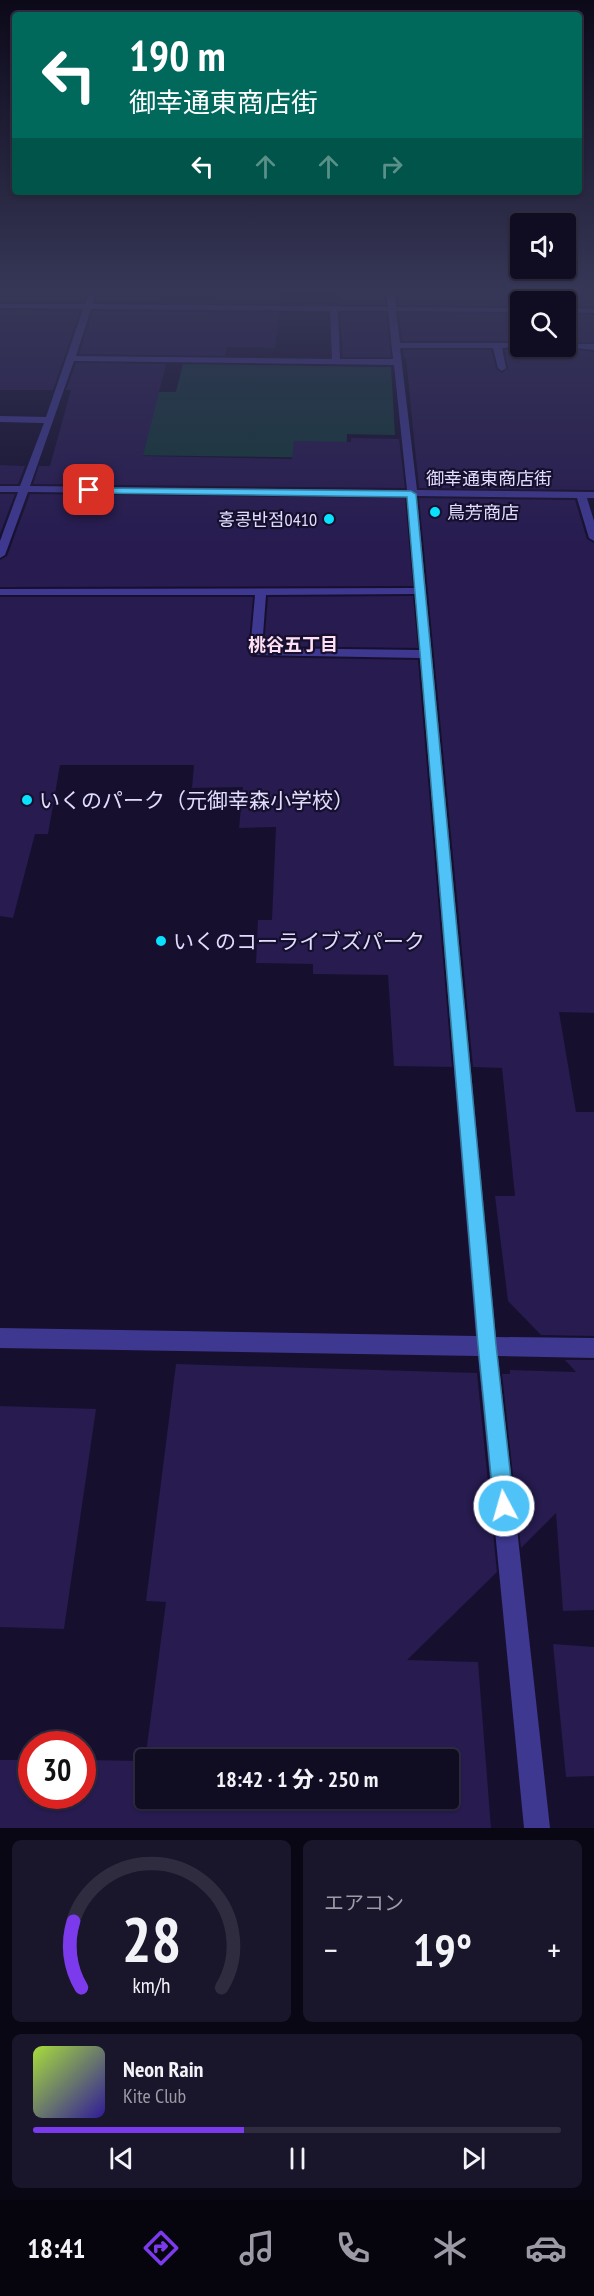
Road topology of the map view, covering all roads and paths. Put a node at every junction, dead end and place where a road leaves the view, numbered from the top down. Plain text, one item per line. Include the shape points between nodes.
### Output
1 (63, 376) edge
2 (399, 376) edge
3 (0, 419) edge
4 (50, 420) junction
5 (0, 489) edge
6 (24, 489) junction
7 (411, 494) junction
8 (581, 495) junction
9 (594, 495) edge
10 (594, 538) edge
11 (0, 555) edge
12 (261, 591) junction
13 (420, 591) junction
14 (0, 592) edge
15 (425, 654) junction
16 (0, 1338) edge
17 (487, 1345) junction
18 (594, 1348) edge
19 (537, 1828) edge

1 - 4 street
2 - 7 street
3 - 4 street
4 - 6 street
5 - 6 street, 御幸通東商店街
6 - 7 street, 御幸通東商店街
6 - 11 street
7 - 8 street, 御幸通東商店街
7 - 13 street
8 - 9 street, 御幸通東商店街
8 - 10 street
12 - 13 street
12 - 14 street
12 - 15 street via 256,652
13 - 15 street
15 - 17 street
16 - 17 street
17 - 18 street
17 - 19 street

